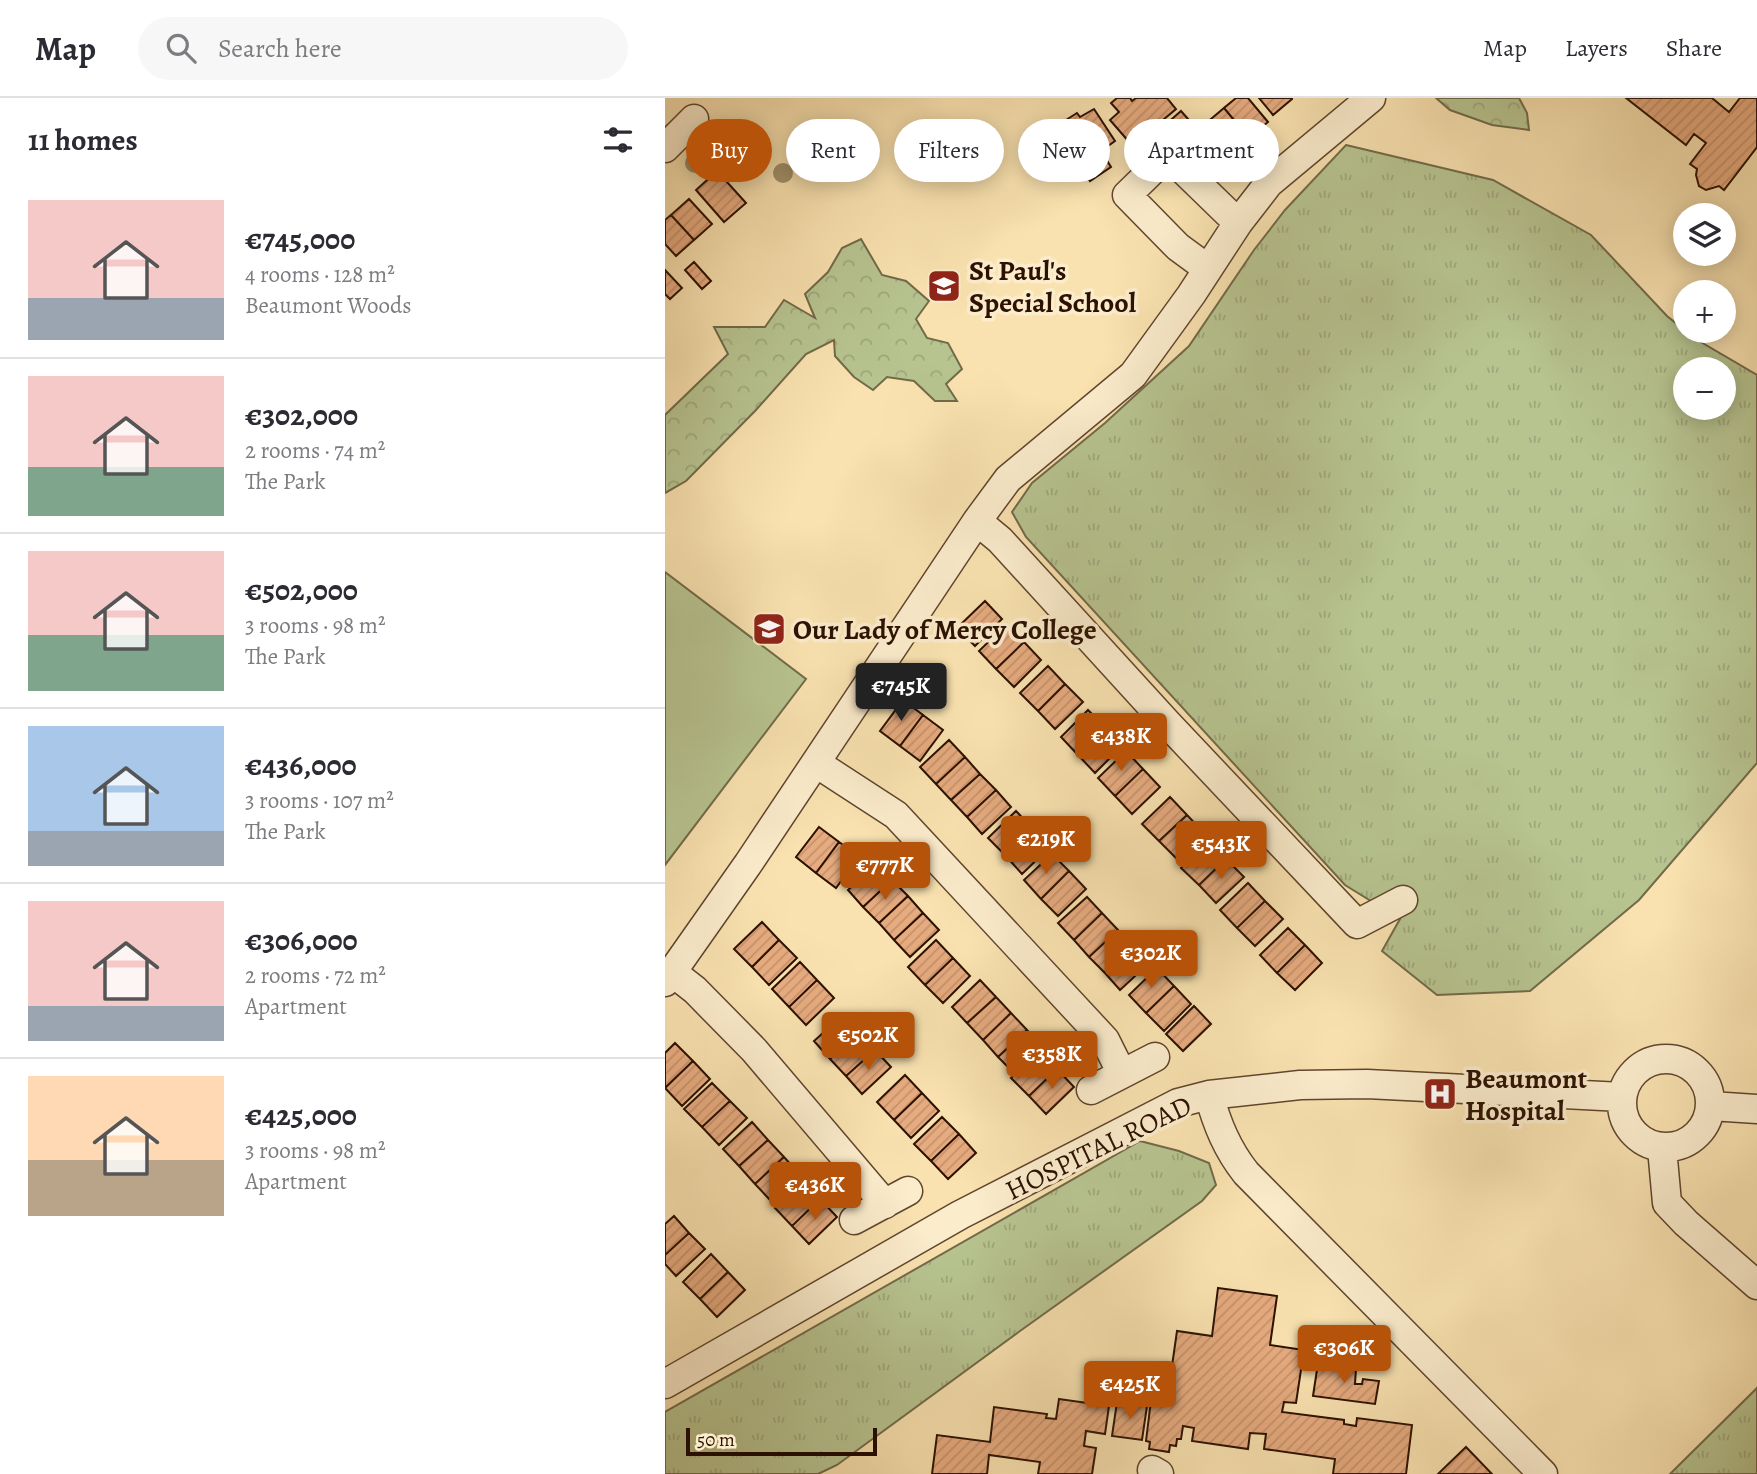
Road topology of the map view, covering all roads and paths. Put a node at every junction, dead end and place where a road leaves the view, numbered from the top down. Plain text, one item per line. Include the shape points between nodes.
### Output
1 (1371, 98) edge
2 (686, 127) edge
3 (665, 148) edge
4 (1238, 223) junction
5 (1208, 270) junction
6 (977, 522) junction
7 (816, 763) junction
8 (1403, 900) dead end
9 (669, 977) edge
10 (1155, 1057) dead end
11 (1122, 1074) junction
12 (1091, 1090) dead end
13 (1209, 1095) junction
14 (1622, 1097) junction
15 (1711, 1106) junction
16 (1757, 1109) edge
17 (1662, 1148) junction
18 (854, 1220) dead end
19 (1757, 1284) edge
20 (665, 1384) edge
21 (1543, 1474) edge

1 - 4 street via 1269,183
2 - 3 street
4 - 5 street
4 - 5 street via 1168,155 1127,195 1178,247
5 - 6 street via 1133,375 1008,479
6 - 7 street
6 - 8 street via 1000,540 1357,924
7 - 9 street
7 - 11 street via 896,815 1105,1040
9 - 18 street via 695,990 897,1198
10 - 11 street
11 - 12 street
13 - 14 street, HOSPITAL ROAD via 1300,1085 1367,1084
13 - 20 street, HOSPITAL ROAD via 1178,1103 960,1215
13 - 21 street via 1222,1135 1246,1173
14 - 15 street via 1630,1077 1643,1065 1675,1059 1704,1079
14 - 17 street via 1628,1127 1639,1139
15 - 16 street
15 - 17 street via 1702,1130 1689,1142
17 - 19 street via 1667,1203

